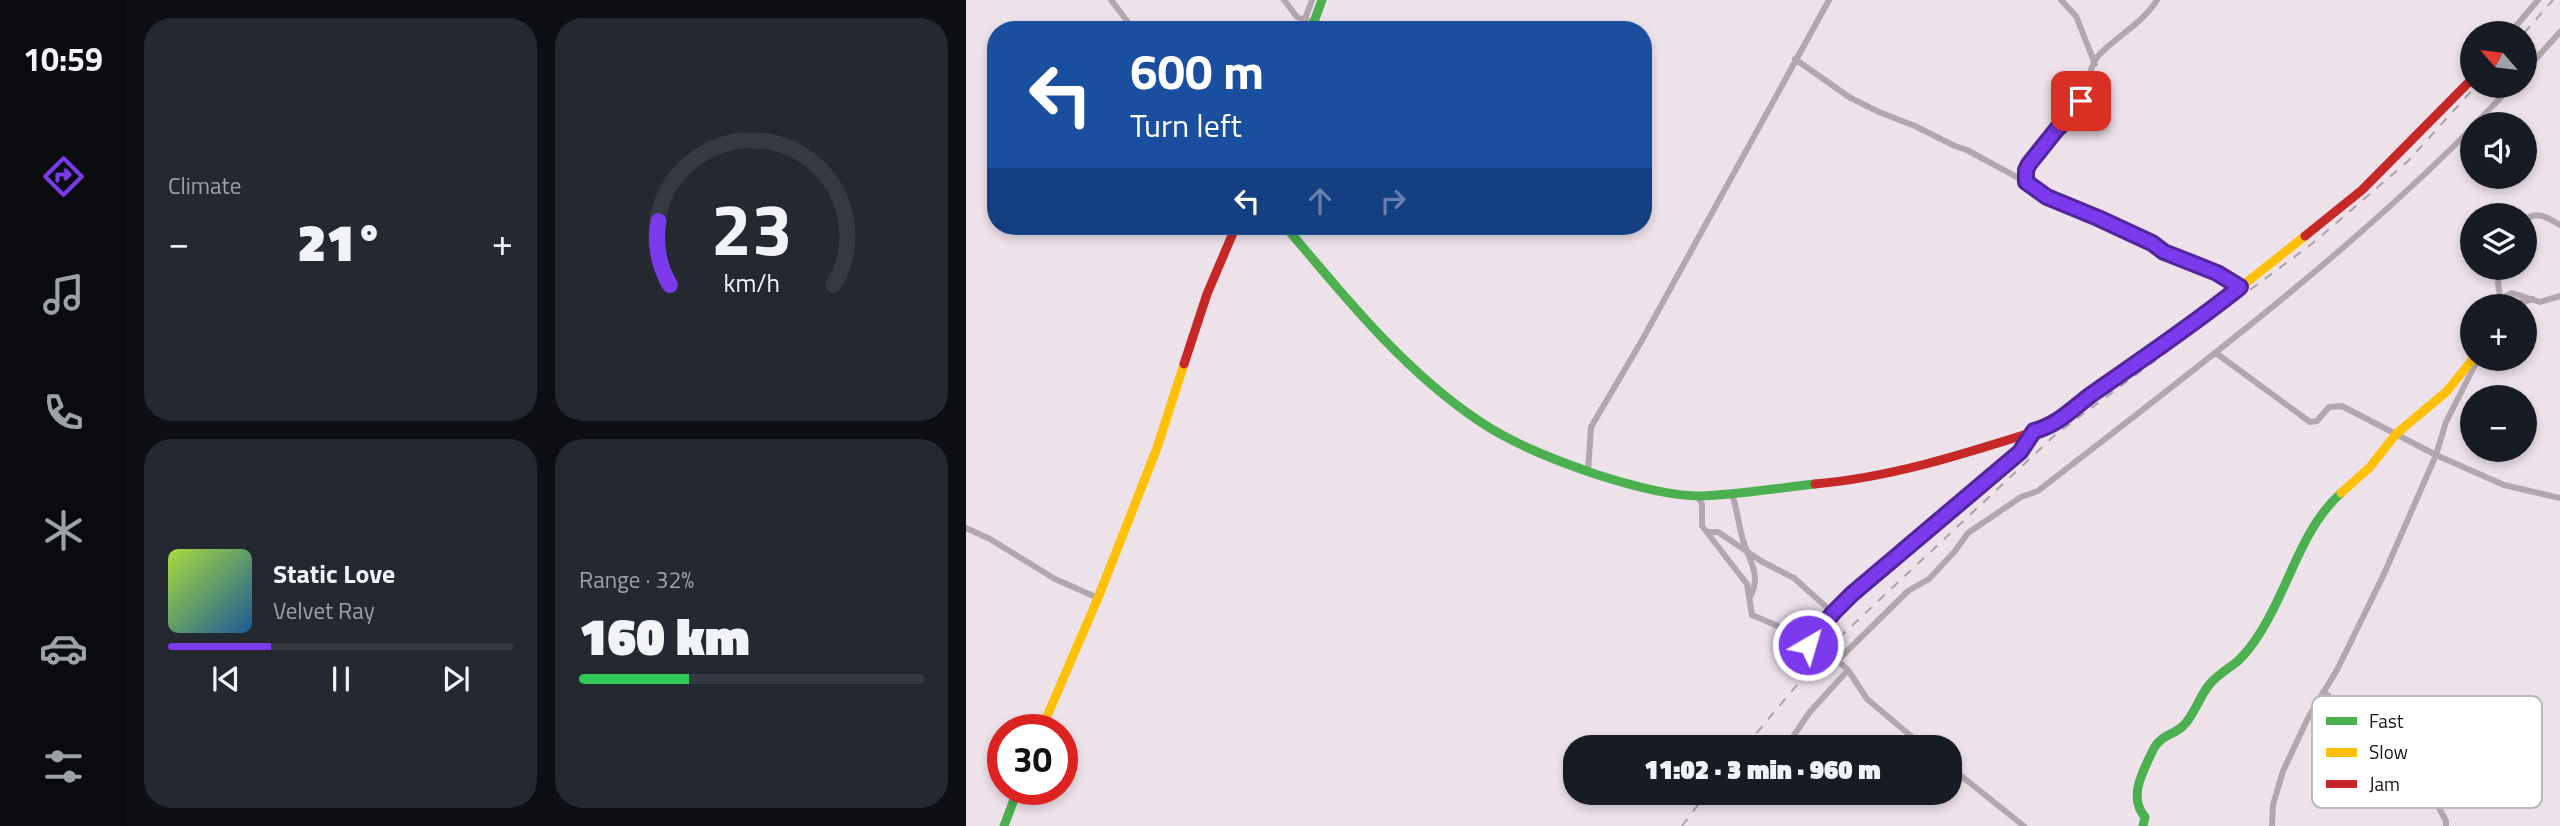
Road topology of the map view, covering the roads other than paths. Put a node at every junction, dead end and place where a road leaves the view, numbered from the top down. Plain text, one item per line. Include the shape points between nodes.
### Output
1 (1111, 0) edge
2 (1284, 0) edge
3 (1312, 0) edge
4 (1322, 0) edge
5 (1829, 0) edge
6 (2061, 0) edge
7 (2158, 0) edge
8 (2538, 0) edge
9 (1128, 21) edge
10 (1304, 21) edge
11 (1309, 21) edge
12 (1311, 21) edge
13 (2520, 21) edge
14 (2560, 32) edge
15 (2538, 57) edge
16 (1795, 59) junction
17 (2095, 64) junction
18 (2460, 91) edge
19 (2500, 98) edge
20 (2487, 112) edge
21 (2460, 139) edge
22 (2026, 182) junction
23 (2537, 215) edge
24 (2560, 225) edge
25 (1232, 235) edge
26 (1293, 235) edge
27 (2240, 287) junction
28 (2560, 296) edge
29 (2537, 300) edge
30 (2216, 354) junction
31 (2464, 371) edge
32 (2469, 371) edge
33 (2034, 431) junction
34 (2396, 434) junction
35 (2436, 455) junction
36 (1588, 472) junction
37 (1732, 494) junction
38 (1697, 496) junction
39 (2560, 498) edge
40 (966, 528) edge
41 (1707, 532) junction
42 (1749, 553) junction
43 (1750, 597) junction
44 (1098, 598) junction
45 (1833, 613) junction
46 (1808, 643) junction
47 (1838, 660) junction
48 (1848, 670) junction
49 (2323, 692) junction
50 (2321, 696) edge
51 (2328, 696) edge
52 (1048, 714) edge
53 (2312, 714) edge
54 (1794, 735) edge
55 (1910, 735) edge
56 (1962, 777) edge
57 (1012, 805) edge
58 (2438, 808) edge
59 (1004, 826) edge
60 (2024, 826) edge
61 (2143, 826) edge
62 (2272, 826) edge
63 (2446, 826) edge

1 - 9 street
2 - 10 street
3 - 11 street
4 - 12 street
5 - 16 street
6 - 17 street via 2076,16
7 - 17 street
8 - 13 street
14 - 15 street
16 - 22 street via 1859,102
16 - 36 street via 1591,427
17 - 22 street via 2079,106 2029,164
18 - 27 street via 2362,190
19 - 20 street
21 - 30 street via 2378,219
22 - 27 street via 2047,197
23 - 24 street
25 - 44 street
26 - 36 street via 1364,319 1430,383 1515,442
27 - 33 street via 2068,414
28 - 29 street
30 - 34 street via 2306,421 2315,423 2329,407 2337,405
30 - 47 street via 2038,491 2021,497 1968,533 1929,579 1908,591
31 - 34 street
32 - 35 street
33 - 37 street via 1913,469 1861,480
33 - 45 street via 2020,452
34 - 35 street
34 - 61 street via 2318,518 2249,650 2208,686 2183,727 2166,734 2156,745 2136,800 2145,817
35 - 39 street via 2504,485
35 - 49 street via 2384,574
36 - 38 street via 1626,484
37 - 38 street
37 - 42 street
38 - 41 street
40 - 44 street via 1064,584
41 - 42 street via 1718,532
41 - 43 street via 1744,579
42 - 43 street via 1756,578
42 - 45 street via 1804,584
43 - 46 street via 1752,615
44 - 52 street
45 - 46 street
46 - 47 street
47 - 48 street
48 - 54 street
48 - 55 street via 1867,699
49 - 50 street
49 - 51 street
53 - 62 street via 2283,771
56 - 60 street
57 - 59 street
58 - 63 street

